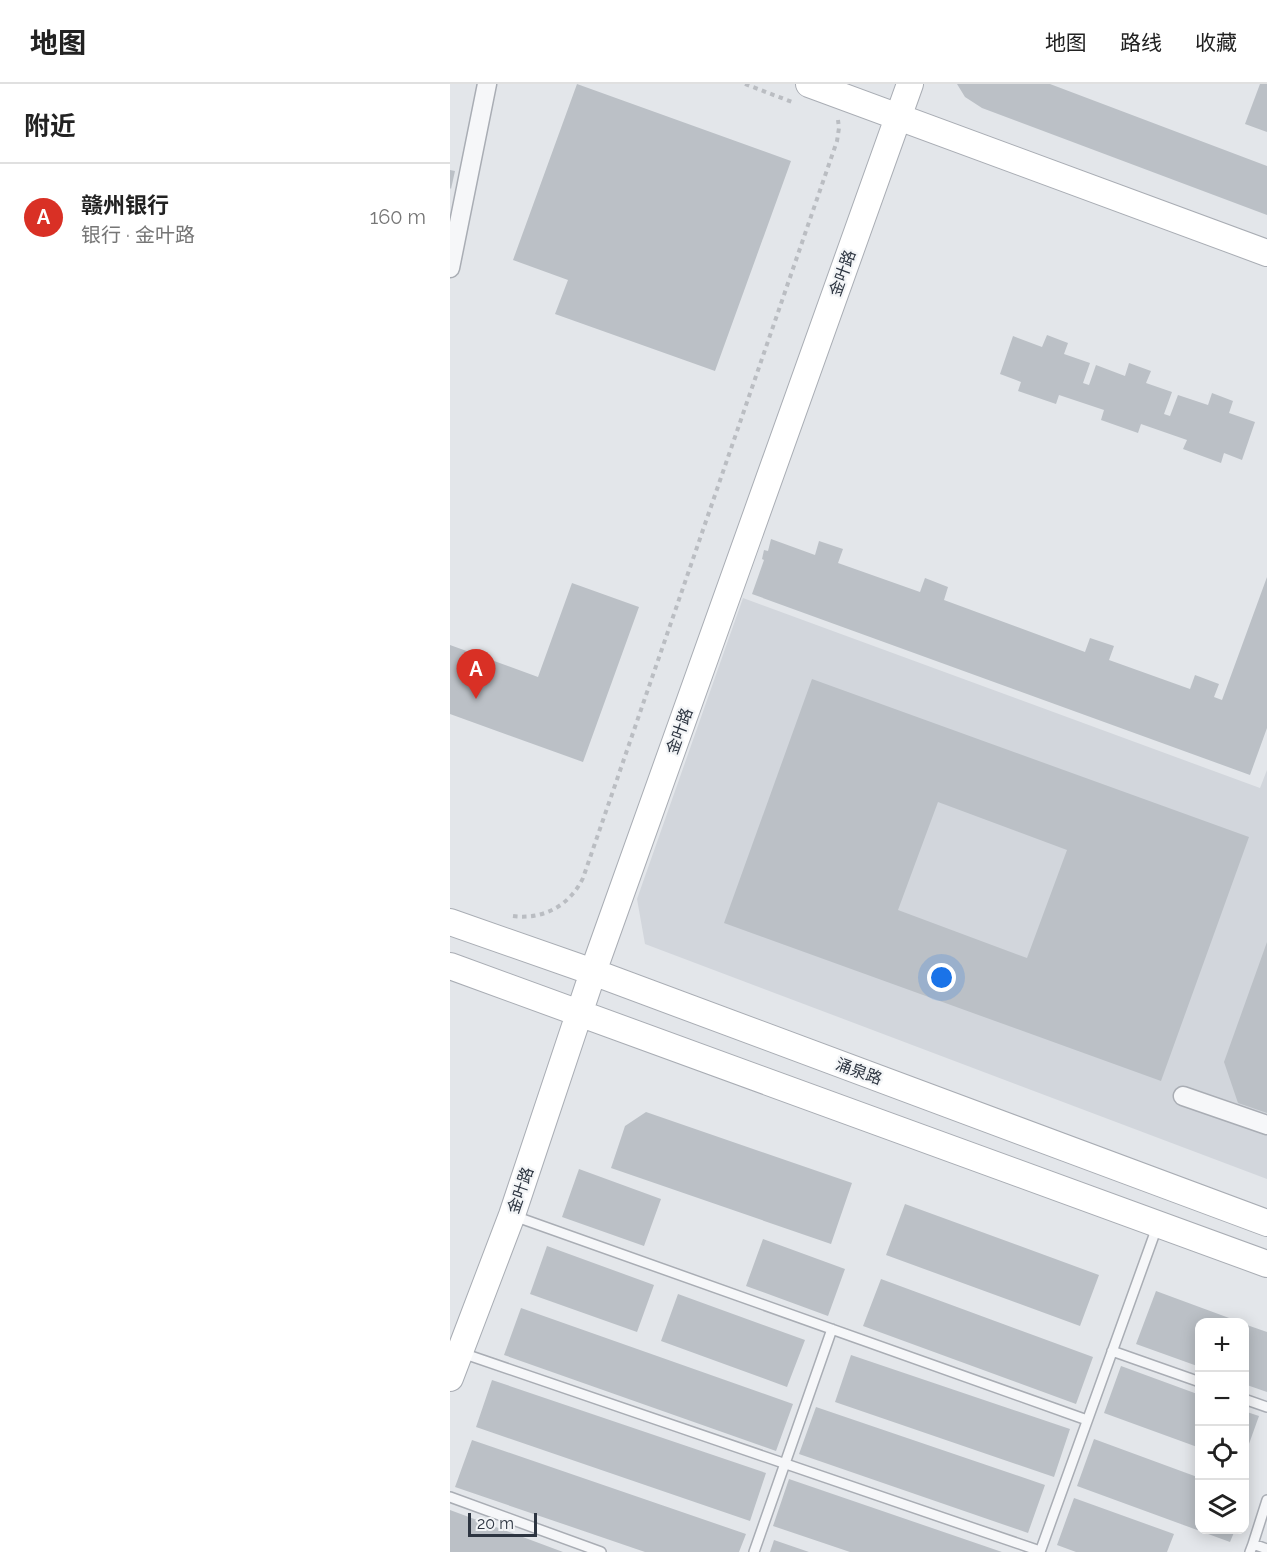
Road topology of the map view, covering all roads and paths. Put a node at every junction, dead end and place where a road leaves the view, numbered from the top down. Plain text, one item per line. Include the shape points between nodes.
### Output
1 (486, 84) edge
2 (745, 84) edge
3 (910, 84) edge
4 (804, 94) edge
5 (832, 117) dead end
6 (898, 117) junction
7 (1267, 253) edge
8 (450, 268) edge
9 (509, 916) dead end
10 (450, 922) edge
11 (450, 966) edge
12 (593, 972) junction
13 (579, 1013) junction
14 (1184, 1096) dead end
15 (1267, 1125) edge
16 (512, 1215) junction
17 (1267, 1223) edge
18 (1158, 1225) junction
19 (1267, 1264) edge
20 (832, 1329) junction
21 (1113, 1351) junction
22 (459, 1353) junction
23 (450, 1378) edge
24 (1195, 1380) edge
25 (1249, 1400) edge
26 (1267, 1407) edge
27 (1087, 1420) junction
28 (785, 1464) junction
29 (450, 1497) edge
30 (1267, 1500) edge
31 (1252, 1548) edge
32 (1267, 1549) edge
33 (1040, 1551) edge
34 (601, 1552) edge
35 (754, 1552) edge

1 - 8 street
2 - 4 path
3 - 6 street, 金叶路
4 - 6 street
5 - 9 path via 838,121 837,141 583,878 565,903 533,916
6 - 7 street
6 - 12 street, 金叶路
10 - 12 street, 涌泉路
11 - 13 street
12 - 13 street, 金叶路
12 - 17 street, 涌泉路
13 - 16 street, 金叶路
13 - 18 street
14 - 15 street
16 - 20 lane
16 - 22 street, 金叶路
18 - 19 street
18 - 21 lane
20 - 27 lane
20 - 28 lane
21 - 24 lane
21 - 27 lane
22 - 23 street, 金叶路
22 - 28 lane
25 - 26 lane
27 - 33 lane
28 - 33 lane
28 - 35 lane
29 - 34 lane
30 - 31 lane
31 - 32 lane

